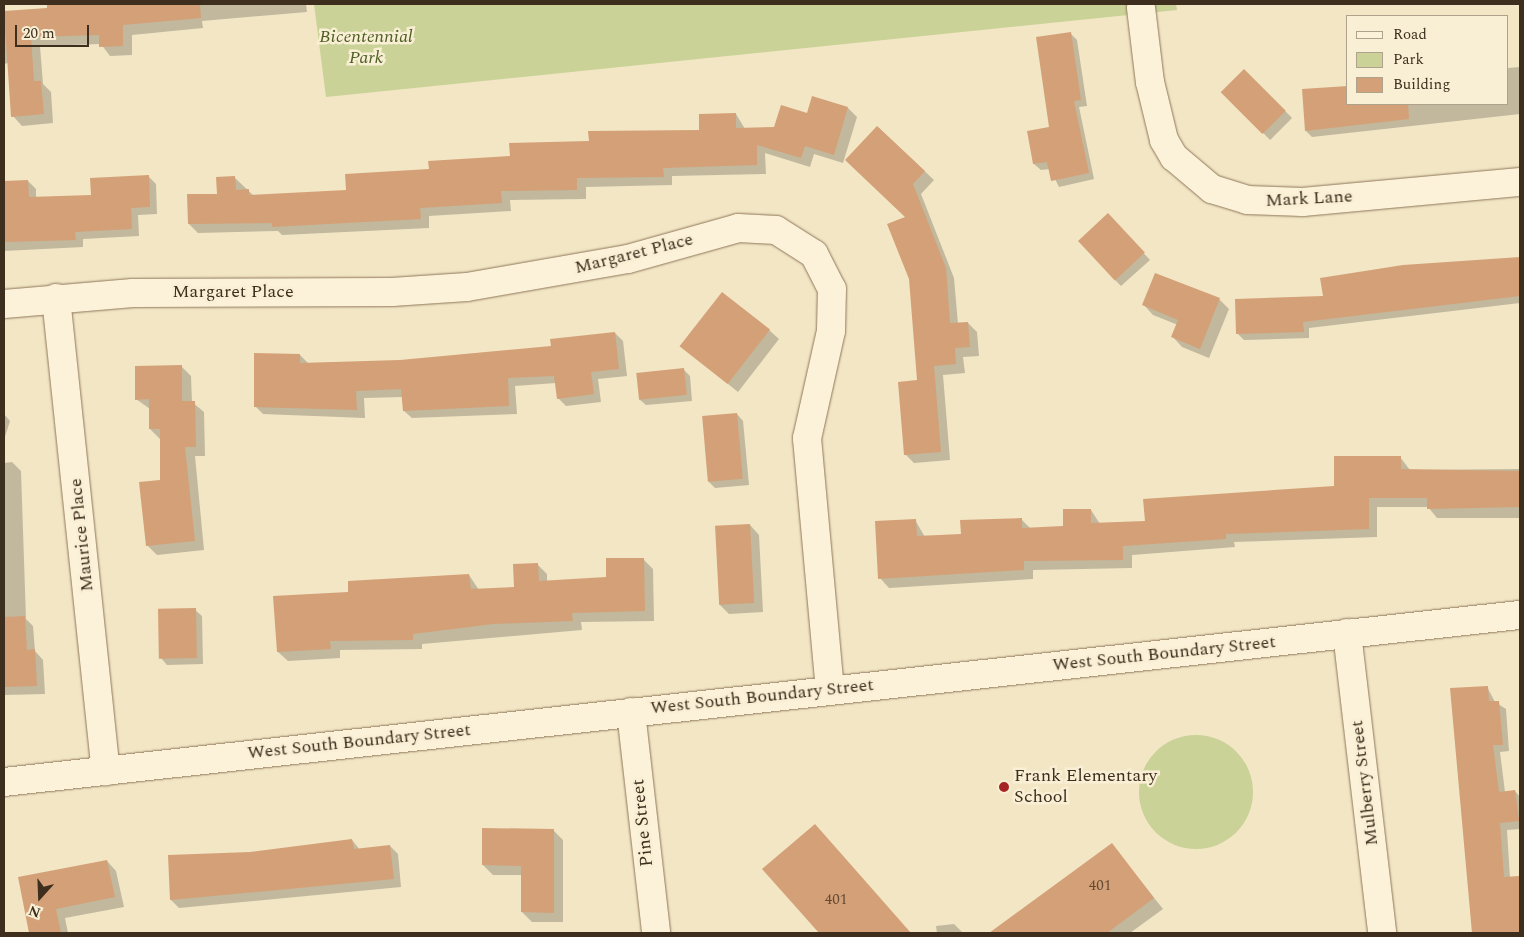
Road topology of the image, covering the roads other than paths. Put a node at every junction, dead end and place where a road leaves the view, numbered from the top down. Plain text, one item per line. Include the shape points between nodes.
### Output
1 (1141, 8) dead end
2 (1520, 182) edge
3 (56, 298) junction
4 (4, 304) edge
5 (1520, 615) edge
6 (1347, 634) junction
7 (830, 689) junction
8 (630, 712) junction
9 (106, 771) junction
10 (4, 782) edge
11 (656, 933) edge
12 (1382, 933) edge

1 - 2 street, Mark Lane via 1152,92 1164,140 1179,162 1212,188 1247,200 1303,202
3 - 4 street, Margaret Place
3 - 7 street, Margaret Place via 142,292 392,292 467,287 628,259 738,228 776,230 797,241 824,269 834,311 807,438
3 - 9 street, Maurice Place
5 - 6 street, West South Boundary Street
6 - 7 street, West South Boundary Street
6 - 12 street, Mulberry Street
7 - 8 street, West South Boundary Street
8 - 9 street, West South Boundary Street
8 - 11 street, Pine Street
9 - 10 street, West South Boundary Street

